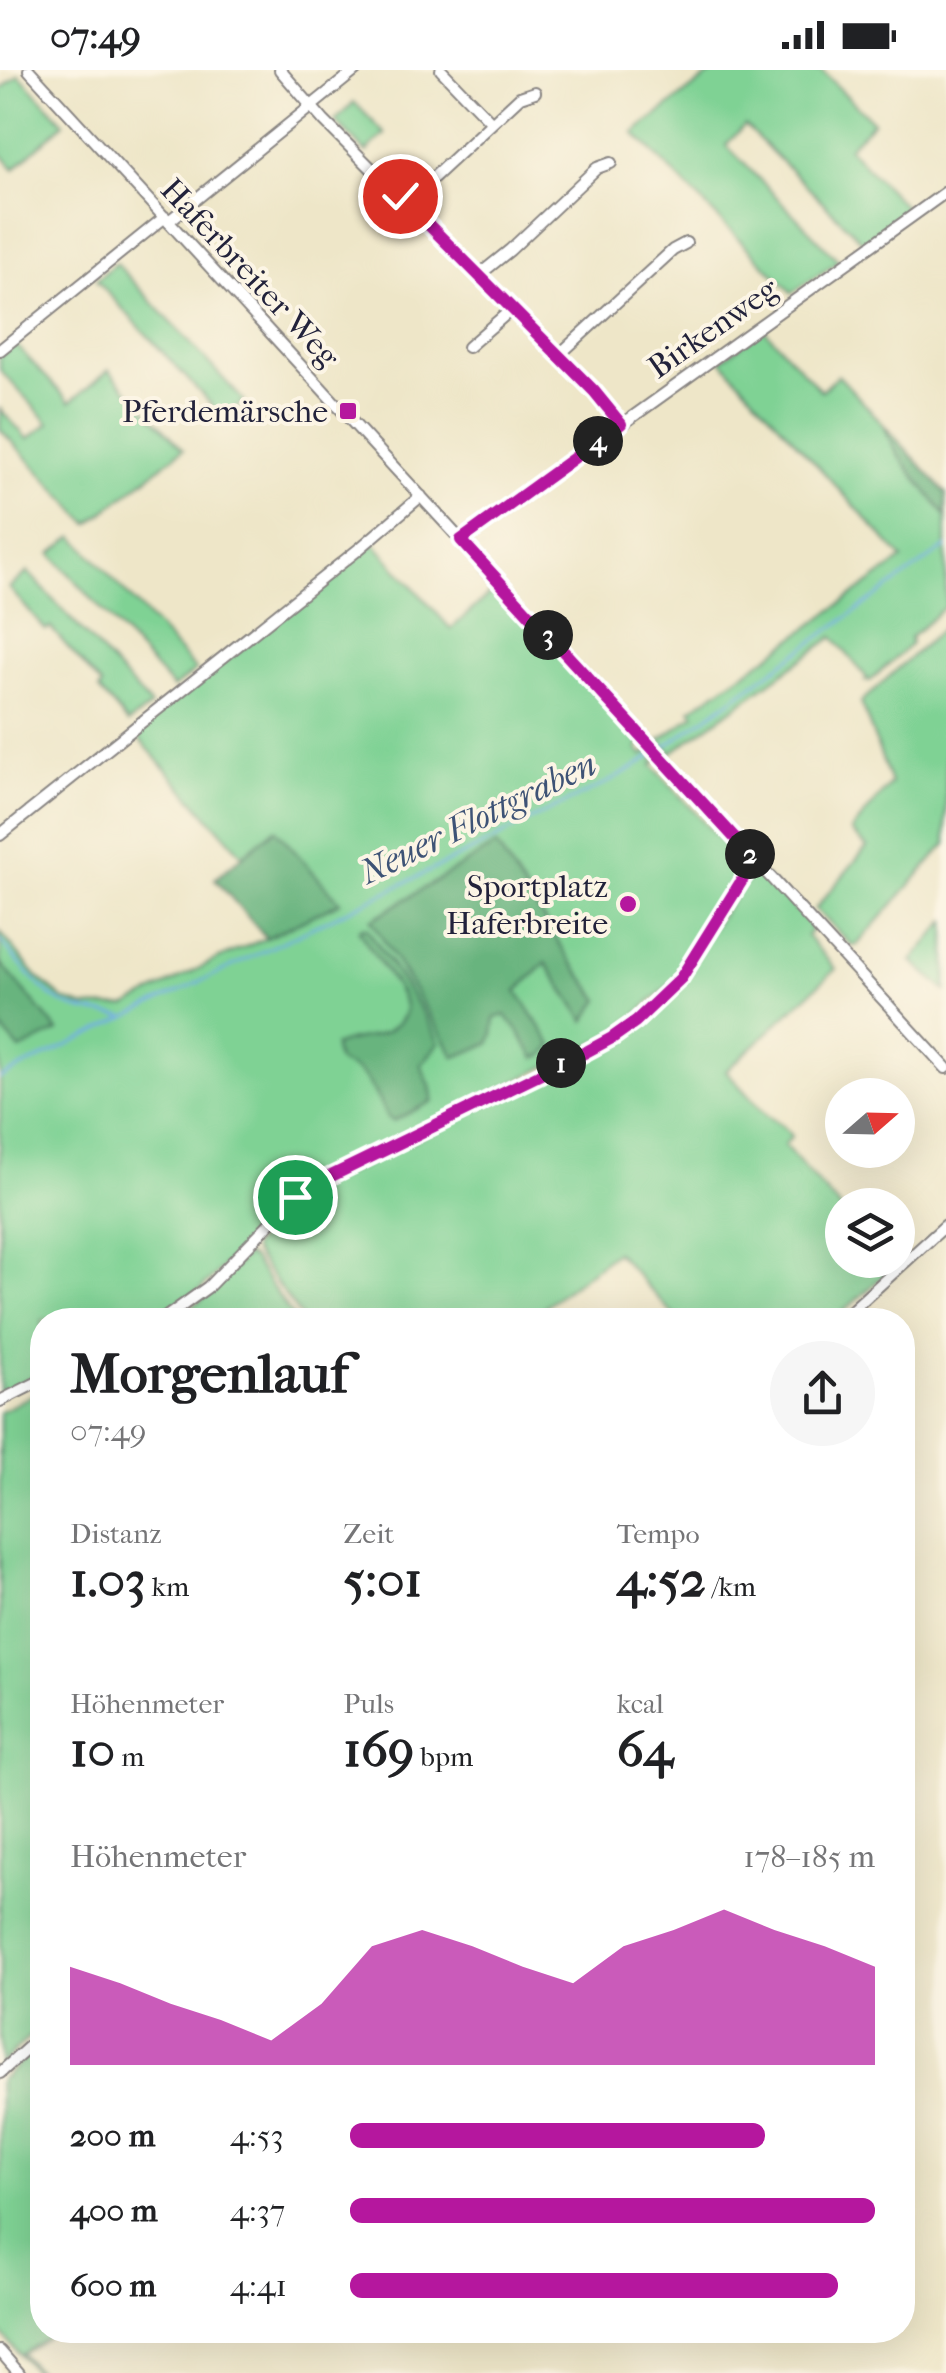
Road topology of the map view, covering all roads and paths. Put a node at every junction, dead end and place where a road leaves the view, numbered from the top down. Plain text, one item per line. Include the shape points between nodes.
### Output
1 (29, 70) edge
2 (280, 70) edge
3 (356, 70) edge
4 (441, 70) edge
5 (536, 92) dead end
6 (311, 106) junction
7 (492, 123) junction
8 (610, 164) dead end
9 (946, 192) edge
10 (407, 202) junction
11 (166, 219) junction
12 (686, 243) dead end
13 (479, 275) junction
14 (512, 309) junction
15 (468, 347) dead end
16 (0, 350) edge
17 (559, 355) junction
18 (621, 424) junction
19 (421, 496) junction
20 (461, 540) junction
21 (0, 835) edge
22 (757, 862) junction
23 (946, 1068) edge
24 (946, 1225) edge
25 (179, 1308) edge
26 (854, 1308) edge
27 (30, 1386) edge
28 (0, 1401) edge
29 (30, 2046) edge
30 (0, 2074) edge
31 (0, 2351) edge
32 (19, 2373) edge

1 - 11 street, Haferbreiter Weg
2 - 6 street
3 - 6 street
4 - 7 street
5 - 7 street via 520,97
6 - 10 street
6 - 11 street
7 - 10 street
8 - 13 street via 597,168
9 - 18 street, Birkenweg
10 - 13 street
11 - 16 street
11 - 19 street, Haferbreiter Weg
12 - 17 street
13 - 14 street
14 - 15 street
14 - 17 street
17 - 18 street
18 - 20 street, Birkenweg
19 - 20 street, Haferbreiter Weg
19 - 21 street
20 - 22 street, Haferbreiter Weg
22 - 23 street, Haferbreiter Weg
22 - 25 street via 681,978 624,1030 308,1188
24 - 26 street
27 - 28 street
29 - 30 street
31 - 32 street

